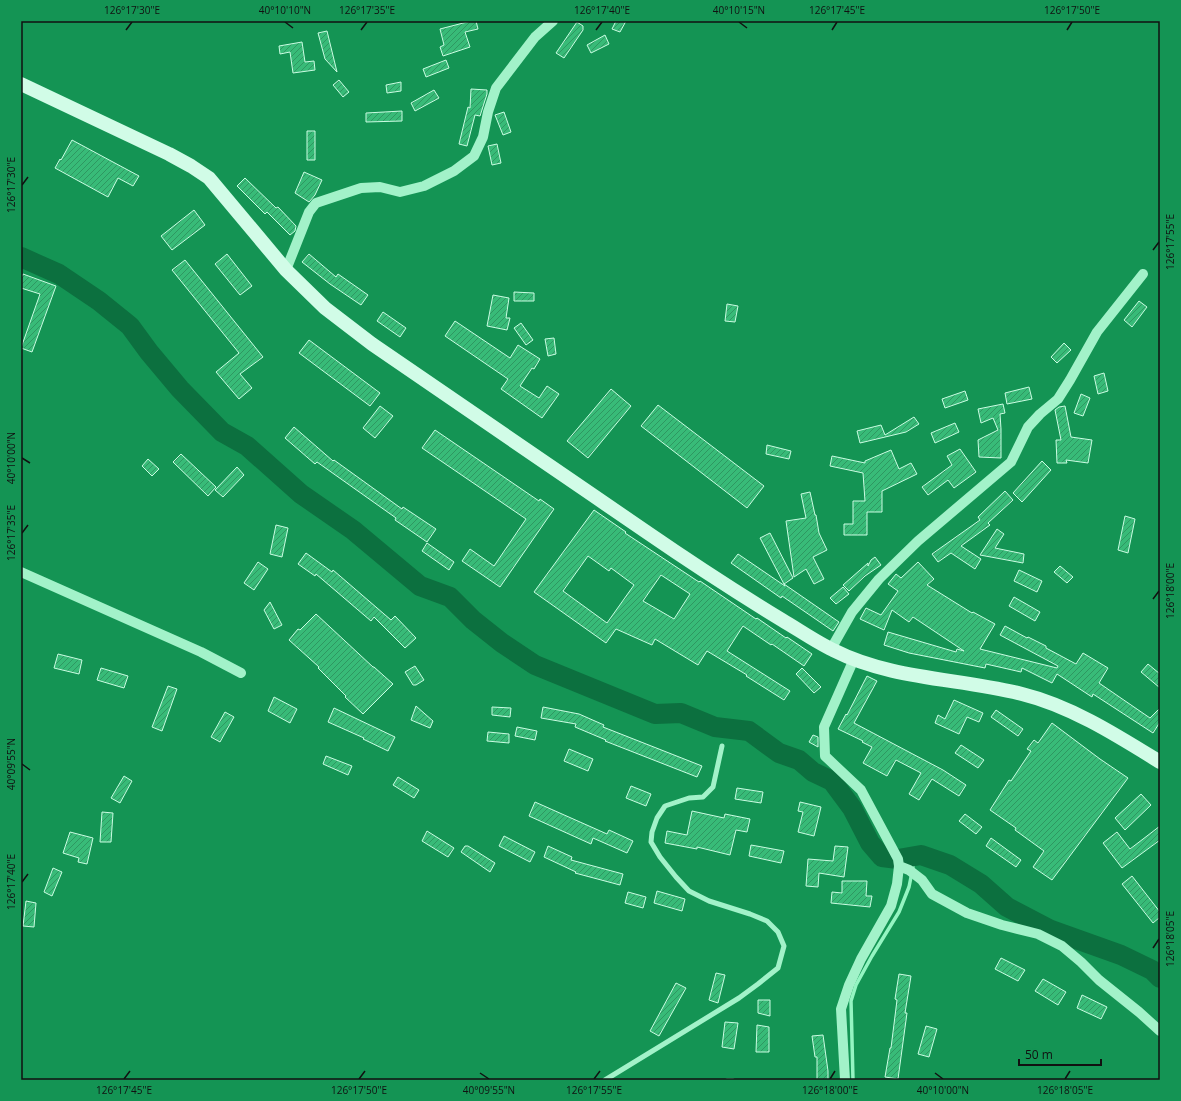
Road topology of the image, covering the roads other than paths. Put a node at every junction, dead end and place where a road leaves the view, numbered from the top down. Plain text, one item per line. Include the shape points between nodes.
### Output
1 (553, 21) edge
2 (21, 84) edge
3 (286, 270) junction
4 (1143, 274) dead end
5 (21, 572) edge
6 (842, 654) junction
7 (241, 674) dead end
8 (722, 746) dead end
9 (1160, 762) edge
10 (899, 866) junction
11 (1160, 1031) edge
12 (605, 1080) edge
13 (844, 1080) edge

1 - 3 street via 535,37 496,88 483,137 474,156 454,171 424,186 400,192 380,187 361,188 316,203 309,212
2 - 3 street via 169,154 209,178
3 - 6 street via 325,308 372,344 681,556
4 - 6 street via 1097,332 1058,399 1028,427 1011,462 918,541 879,579 852,612
5 - 7 street via 201,652
6 - 9 street via 879,668 980,685 1054,704 1094,723
6 - 10 street via 824,727 825,756 861,790
8 - 12 lane via 713,787 703,797 689,798 665,806 657,818 651,842 689,892 767,921 778,932 784,946 778,968 739,998
10 - 11 street via 922,880 932,894 967,913 1038,934 1062,946
10 - 13 street via 891,906 861,959 841,1009

